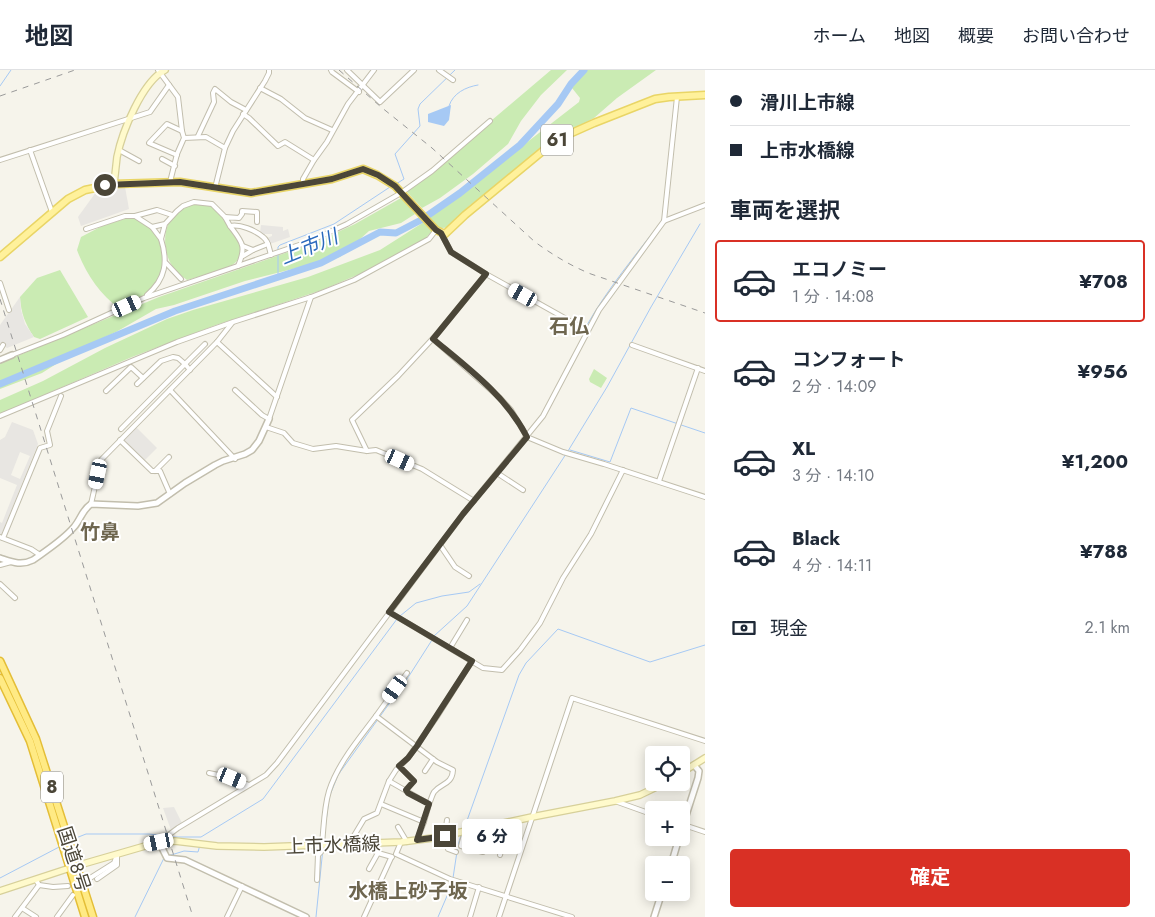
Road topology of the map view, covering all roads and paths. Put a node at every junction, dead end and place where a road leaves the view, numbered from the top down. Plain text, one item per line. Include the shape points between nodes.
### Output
1 (331, 70) edge
2 (347, 70) edge
3 (374, 70) edge
4 (414, 70) edge
5 (439, 70) edge
6 (451, 70) edge
7 (161, 71) edge
8 (270, 71) edge
9 (446, 75) junction
10 (453, 80) dead end
11 (168, 85) junction
12 (363, 86) junction
13 (260, 88) junction
14 (359, 92) junction
15 (705, 95) edge
16 (678, 96) junction
17 (244, 112) junction
18 (131, 118) junction
19 (490, 121) dead end
20 (332, 130) junction
21 (182, 131) junction
22 (198, 136) junction
23 (184, 138) junction
24 (224, 148) junction
25 (30, 150) junction
26 (119, 150) junction
27 (177, 156) junction
28 (162, 159) dead end
29 (0, 160) edge
30 (314, 160) junction
31 (139, 161) dead end
32 (175, 166) junction
33 (170, 182) junction
34 (114, 184) junction
35 (303, 184) junction
36 (215, 188) junction
37 (401, 193) junction
38 (705, 205) edge
39 (52, 212) junction
40 (172, 215) junction
41 (135, 216) junction
42 (225, 217) junction
43 (664, 221) junction
44 (257, 222) dead end
45 (165, 224) junction
46 (230, 226) junction
47 (152, 227) junction
48 (86, 229) dead end
49 (438, 232) junction
50 (161, 238) junction
51 (268, 244) junction
52 (243, 246) junction
53 (253, 250) junction
54 (271, 255) junction
55 (242, 256) junction
56 (0, 257) edge
57 (166, 263) junction
58 (238, 266) junction
59 (486, 274) junction
60 (181, 279) dead end
61 (0, 283) edge
62 (311, 297) junction
63 (144, 298) junction
64 (9, 310) dead end
65 (233, 322) junction
66 (588, 331) junction
67 (433, 339) junction
68 (217, 342) junction
69 (205, 344) dead end
70 (3, 345) dead end
71 (632, 345) dead end
72 (0, 350) edge
73 (12, 355) joint
74 (0, 360) edge
75 (185, 364) junction
76 (698, 368) junction
77 (190, 370) junction
78 (705, 370) edge
79 (143, 378) junction
80 (137, 384) dead end
81 (170, 390) junction
82 (235, 390) dead end
83 (106, 391) dead end
84 (61, 396) dead end
85 (277, 398) junction
86 (0, 416) edge
87 (269, 419) junction
88 (266, 427) junction
89 (121, 429) dead end
90 (527, 437) junction
91 (120, 440) junction
92 (367, 451) junction
93 (169, 457) dead end
94 (235, 458) junction
95 (623, 470) junction
96 (155, 471) junction
97 (497, 473) junction
98 (659, 481) junction
99 (523, 490) dead end
100 (170, 494) junction
101 (705, 497) edge
102 (474, 501) junction
103 (91, 504) junction
104 (2, 538) edge
105 (440, 545) junction
106 (40, 555) junction
107 (0, 558) edge
108 (11, 562) junction
109 (0, 565) edge
110 (469, 576) dead end
111 (0, 584) edge
112 (15, 598) dead end
113 (389, 612) junction
114 (467, 620) dead end
115 (450, 648) junction
116 (0, 661) edge
117 (472, 661) junction
118 (407, 673) dead end
119 (0, 678) edge
120 (376, 716) junction
121 (705, 741) edge
122 (417, 746) junction
123 (705, 758) edge
124 (433, 760) junction
125 (694, 765) junction
126 (399, 766) junction
127 (690, 767) edge
128 (425, 771) dead end
129 (209, 773) dead end
130 (389, 781) junction
131 (249, 785) junction
132 (406, 790) junction
133 (648, 791) edge
134 (615, 801) junction
135 (690, 802) edge
136 (381, 804) junction
137 (429, 804) junction
138 (645, 812) edge
139 (532, 816) junction
140 (447, 820) dead end
141 (424, 822) junction
142 (509, 822) junction
143 (398, 827) dead end
144 (690, 827) edge
145 (465, 831) junction
146 (705, 832) edge
147 (445, 836) junction
148 (417, 840) junction
149 (159, 842) junction
150 (404, 842) junction
151 (362, 843) junction
152 (349, 844) junction
153 (322, 845) junction
154 (456, 852) dead end
155 (483, 852) dead end
156 (117, 853) junction
157 (378, 853) junction
158 (396, 854) junction
159 (500, 855) dead end
160 (391, 858) junction
161 (73, 867) junction
162 (369, 869) dead end
163 (97, 879) dead end
164 (87, 880) tunnel mouth
165 (317, 880) dead end
166 (38, 883) junction
167 (68, 886) tunnel mouth
168 (242, 886) junction
169 (479, 887) junction
170 (0, 891) edge
171 (73, 895) dead end
172 (506, 896) junction
173 (659, 901) edge
174 (22, 908) junction
175 (15, 917) edge
176 (36, 917) edge
177 (57, 917) edge
178 (85, 917) edge
179 (93, 917) edge
180 (227, 917) edge
181 (306, 917) edge
182 (364, 917) edge
183 (470, 917) edge
184 (499, 917) edge
185 (572, 917) edge
186 (654, 917) edge

1 - 14 street
2 - 12 street
3 - 12 street
4 - 12 street via 380,102
5 - 9 street
6 - 9 street
7 - 11 street
7 - 18 main road via 144,91
8 - 13 street
9 - 10 street
11 - 18 street via 150,112
11 - 21 street via 178,97
12 - 14 street
13 - 17 street
13 - 20 street via 305,118
14 - 20 street
15 - 16 main road, 61
16 - 43 street
16 - 49 main road, 61 via 636,106 556,140 451,230 445,234
17 - 22 street via 215,89 212,94 214,102
17 - 24 street
17 - 30 street via 278,146 285,142
18 - 25 street
18 - 26 main road
19 - 37 street
20 - 30 street
21 - 23 street
21 - 27 street via 167,124 149,143
22 - 23 street
22 - 24 street
23 - 27 street
24 - 36 street
25 - 29 street
25 - 39 street
26 - 31 street
26 - 34 main road
27 - 32 street
28 - 32 street
30 - 35 street
32 - 33 street
33 - 34 main road
33 - 36 main road
34 - 39 main road via 76,194
35 - 36 main road via 251,193
35 - 37 main road via 363,169 389,182
37 - 49 main road
37 - 54 street via 347,224
38 - 43 street
39 - 56 main road
40 - 41 street via 157,210
40 - 42 street via 194,202 212,204
40 - 45 street
41 - 47 street
41 - 48 street via 125,216
42 - 44 street via 238,218 242,211 257,212
42 - 46 street
43 - 66 street via 599,310
45 - 47 street
45 - 50 street
46 - 51 street via 237,224 249,229 264,237
46 - 52 street
47 - 50 street
49 - 59 street via 451,252
49 - 62 street via 354,280
50 - 57 street
51 - 53 street
51 - 54 street
52 - 53 street
52 - 55 street
53 - 55 street
54 - 58 street
55 - 58 street
57 - 60 street
57 - 63 street via 157,284
58 - 63 street
59 - 66 street
59 - 67 street
61 - 64 street
62 - 65 street
62 - 85 street
63 - 73 street
65 - 68 street
65 - 86 street
66 - 90 street via 543,416
67 - 90 street via 500,398
67 - 92 street via 352,420
68 - 77 street
68 - 85 street
69 - 75 street
70 - 72 street
71 - 76 street
73 - 74 street
75 - 77 street
75 - 79 street via 178,358 165,359
75 - 89 street
76 - 78 street
76 - 98 street
77 - 81 street
79 - 80 street
79 - 83 street via 131,367
81 - 91 street
81 - 94 street
82 - 87 street
84 - 104 street via 47,430 50,445 40,448
85 - 87 street
87 - 88 street
88 - 92 street via 284,433 294,443 313,449 336,446
88 - 94 street via 252,450
90 - 95 street
90 - 97 street
91 - 96 street
91 - 103 street via 101,460
92 - 102 street via 376,450 422,469
93 - 96 street
94 - 100 street via 215,465
95 - 98 street
95 - 117 street via 591,534 520,650 502,670 483,668
96 - 100 street via 160,472
97 - 99 street
97 - 102 street
98 - 101 street
100 - 103 street via 145,506
102 - 105 street
103 - 106 street via 66,536
104 - 106 street
105 - 110 street via 454,567
105 - 113 street
106 - 108 street via 27,563
107 - 108 street
108 - 109 street
111 - 112 street
113 - 115 street
113 - 131 street via 277,763 266,775
114 - 115 street
115 - 117 street
116 - 161 highway, 国道8号 / 8 via 36,739
117 - 122 street
118 - 120 street
119 - 161 highway, 国道8号 / 8 via 30,741
120 - 122 street
120 - 153 street via 333,781 325,811
121 - 139 street via 572,698
122 - 124 street
122 - 126 street
123 - 125 main road
124 - 128 street
124 - 137 street via 454,772 446,784 435,791
125 - 127 main road
125 - 135 street via 700,771
126 - 130 street
126 - 132 street via 414,781
129 - 131 street
130 - 132 street
130 - 136 street
131 - 149 street
132 - 137 street
133 - 134 main road, 上市水橋線
134 - 138 street
134 - 139 main road, 上市水橋線
136 - 141 street
136 - 152 street via 377,814 364,819
137 - 141 street
139 - 142 main road, 上市水橋線
139 - 172 street
140 - 147 street
141 - 148 street
142 - 145 main road, 上市水橋線
142 - 159 street
143 - 150 street
144 - 146 street
145 - 147 main road, 上市水橋線
145 - 155 street via 461,846
147 - 148 main road, 上市水橋線
147 - 154 street via 448,849
148 - 150 main road, 上市水橋線
149 - 153 main road, 上市水橋線 via 240,847
149 - 156 main road, 上市水橋線
149 - 168 street via 167,858 185,860
150 - 151 main road, 上市水橋線
150 - 158 street
151 - 152 main road, 上市水橋線
151 - 157 street
152 - 153 main road, 上市水橋線
153 - 165 street via 318,855
156 - 161 main road, 上市水橋線
156 - 163 street via 117,865
156 - 164 street via 114,863
157 - 160 street
157 - 162 street
158 - 160 street
158 - 169 street via 450,879
160 - 182 street
161 - 166 main road, 上市水橋線
161 - 178 highway, 国道8号 / 8
161 - 179 highway, 国道8号 / 8
166 - 167 street
166 - 170 main road, 上市水橋線
166 - 174 street
168 - 180 street
168 - 181 street
169 - 172 street
169 - 183 street
171 - 177 street
172 - 184 street
172 - 185 street
173 - 186 street
174 - 175 street
174 - 176 street

